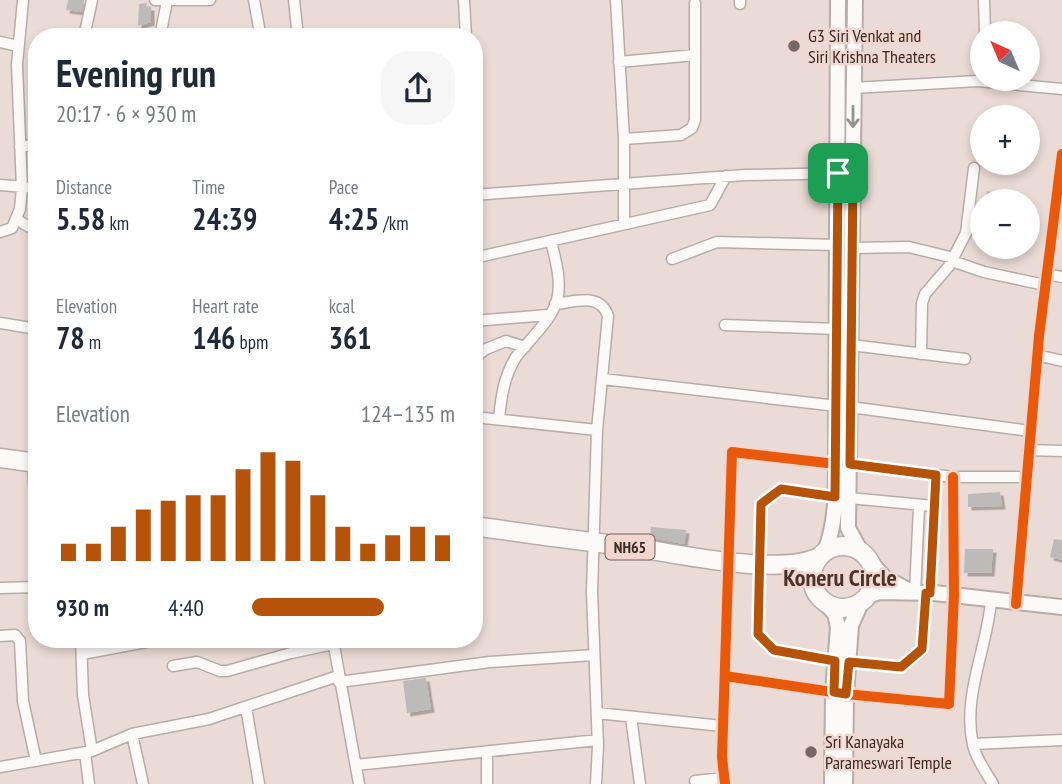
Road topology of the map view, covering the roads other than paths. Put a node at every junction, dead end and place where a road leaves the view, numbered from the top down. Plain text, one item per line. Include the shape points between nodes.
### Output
1 (23, 0) edge
2 (92, 0) edge
3 (155, 0) edge
4 (210, 0) edge
5 (254, 0) edge
6 (294, 0) edge
7 (464, 0) edge
8 (616, 0) edge
9 (838, 0) edge
10 (855, 0) edge
11 (984, 0) edge
12 (167, 1) edge
13 (695, 3) dead end
14 (985, 21) edge
15 (86, 28) edge
16 (162, 28) edge
17 (259, 28) edge
18 (297, 28) edge
19 (466, 28) edge
20 (0, 42) edge
21 (18, 46) junction
22 (695, 55) junction
23 (620, 62) junction
24 (853, 88) junction
25 (1062, 89) edge
26 (624, 139) junction
27 (28, 146) edge
28 (20, 147) junction
29 (1062, 154) edge
30 (838, 173) junction
31 (853, 173) junction
32 (973, 175) edge
33 (726, 176) junction
34 (0, 184) edge
35 (623, 184) junction
36 (22, 188) junction
37 (28, 188) edge
38 (483, 194) edge
39 (16, 220) junction
40 (624, 224) junction
41 (28, 226) edge
42 (0, 232) edge
43 (551, 240) junction
44 (837, 245) junction
45 (852, 248) junction
46 (483, 256) edge
47 (672, 259) dead end
48 (953, 259) junction
49 (1062, 277) edge
50 (1046, 279) junction
51 (555, 304) junction
52 (548, 315) junction
53 (483, 320) edge
54 (0, 323) edge
55 (725, 325) dead end
56 (28, 328) edge
57 (837, 329) junction
58 (851, 345) junction
59 (525, 347) junction
60 (483, 351) edge
61 (921, 354) junction
62 (1037, 355) junction
63 (965, 359) dead end
64 (1062, 361) edge
65 (603, 379) junction
66 (844, 406) junction
67 (483, 418) edge
68 (499, 419) junction
69 (597, 429) junction
70 (1030, 431) junction
71 (1028, 450) junction
72 (1062, 451) edge
73 (0, 458) edge
74 (28, 461) edge
75 (843, 464) junction
76 (936, 475) junction
77 (953, 477) junction
78 (1026, 477) junction
79 (842, 497) junction
80 (919, 506) junction
81 (934, 506) junction
82 (483, 527) edge
83 (593, 542) junction
84 (860, 550) junction
85 (822, 554) junction
86 (730, 561) junction
87 (760, 563) junction
88 (786, 564) junction
89 (873, 565) junction
90 (812, 579) junction
91 (28, 587) edge
92 (0, 588) edge
93 (921, 593) junction
94 (954, 595) junction
95 (865, 599) junction
96 (992, 601) junction
97 (825, 603) junction
98 (1016, 604) junction
99 (1062, 607) edge
100 (0, 636) edge
101 (82, 648) edge
102 (114, 648) edge
103 (294, 648) edge
104 (334, 648) edge
105 (82, 654) junction
106 (594, 655) junction
107 (842, 661) junction
108 (173, 666) dead end
109 (725, 676) junction
110 (339, 679) junction
111 (840, 693) junction
112 (246, 707) junction
113 (597, 713) junction
114 (631, 717) junction
115 (723, 726) junction
116 (132, 734) junction
117 (598, 740) junction
118 (1062, 740) edge
119 (973, 744) junction
120 (89, 752) junction
121 (486, 752) junction
122 (36, 761) junction
123 (356, 765) junction
124 (0, 768) edge
125 (695, 780) dead end
126 (724, 781) edge
127 (89, 784) edge
128 (143, 784) edge
129 (259, 784) edge
130 (359, 784) edge
131 (487, 784) edge
132 (596, 784) edge
133 (640, 784) edge
134 (832, 784) edge
135 (845, 784) edge
136 (993, 784) edge

1 - 21 street
2 - 15 street
3 - 12 street
4 - 12 street
5 - 17 street
6 - 18 street
7 - 19 street
8 - 23 street
9 - 30 main road
10 - 24 main road
11 - 14 street
12 - 16 street
13 - 22 street
20 - 21 street
21 - 28 street
22 - 23 street
22 - 26 street via 692,128 681,135
23 - 26 street
24 - 25 street via 978,82
24 -> 31 main road
26 - 35 street
27 - 28 street
28 - 36 street
29 - 50 street
30 - 31 street
30 - 33 street
30 - 44 main road
31 - 45 main road
32 - 48 street via 966,233
33 - 35 street
33 - 40 street via 710,205
34 - 36 street
35 - 38 street
35 - 40 street
36 - 37 street
36 - 39 street
39 - 41 street
39 - 42 street via 12,228
40 - 43 street
43 - 46 street
43 - 51 street via 557,265
44 - 47 street via 717,242
44 - 57 main road
45 - 48 street via 909,247
45 - 58 main road
48 - 50 street via 984,272
48 - 61 street via 925,294
49 - 50 street
50 - 62 street
51 - 52 street
51 - 65 street via 595,300 605,306
52 - 53 street
52 - 59 street
54 - 56 street
55 - 57 street
57 - 66 main road
58 - 61 street
58 - 66 main road
59 - 60 street via 506,341
59 - 68 street via 502,389
61 - 63 street
62 - 64 street
62 - 70 street
65 - 66 street
65 - 69 street
66 - 70 street
66 - 75 main road
67 - 68 street
68 - 69 street
69 - 83 street
70 - 71 street
71 - 72 street
71 - 78 street
73 - 74 highway
75 - 76 street
75 - 79 main road
75 - 86 street via 732,452
76 - 77 street
76 - 81 street
77 - 78 street
77 - 94 street
78 - 98 street
79 - 80 street
79 - 84 main road via 848,528
79 - 85 main road
79 - 87 street via 781,489 761,504
80 - 81 street
80 - 93 street
81 - 93 street
82 - 83 highway, NH65
83 - 86 highway, NH65
83 - 106 street
84 - 85 highway, NH65 via 843,545
84 - 89 highway
85 - 88 highway, NH65 via 809,562
85 - 90 highway via 814,564
86 - 87 highway, NH65
86 - 109 street
87 - 88 highway, NH65
87 - 107 street via 758,634 774,650
88 - 90 highway, NH65
89 - 93 main road via 886,578
89 - 95 highway via 875,576
90 - 97 highway
91 - 92 street
93 - 94 main road
93 - 95 main road via 880,593
93 - 107 street via 922,649 901,667
94 - 96 main road
94 - 111 street via 949,704
95 - 97 highway via 843,608
95 - 107 main road via 851,625
96 - 98 main road
96 - 119 street via 973,682
97 - 107 main road via 835,614
98 - 99 main road
100 - 122 street via 15,635 20,641 23,701
101 - 105 street
102 - 105 street
103 - 108 street via 227,671 197,662
104 - 110 street
105 - 120 street
106 - 110 street
106 - 113 street
107 - 111 main road
109 - 111 street
109 - 115 street
110 - 112 street
110 - 123 street
111 - 134 main road
111 - 135 main road
112 - 116 street
112 - 129 street
113 - 114 street
113 - 117 street
114 - 115 street
114 - 133 street
115 - 126 street
116 - 120 street
116 - 128 street
117 - 121 street
117 - 132 street
118 - 119 street
119 - 136 street
120 - 122 street
120 - 127 street
121 - 123 street
121 - 131 street
122 - 124 street
123 - 130 street
125 - 126 street

